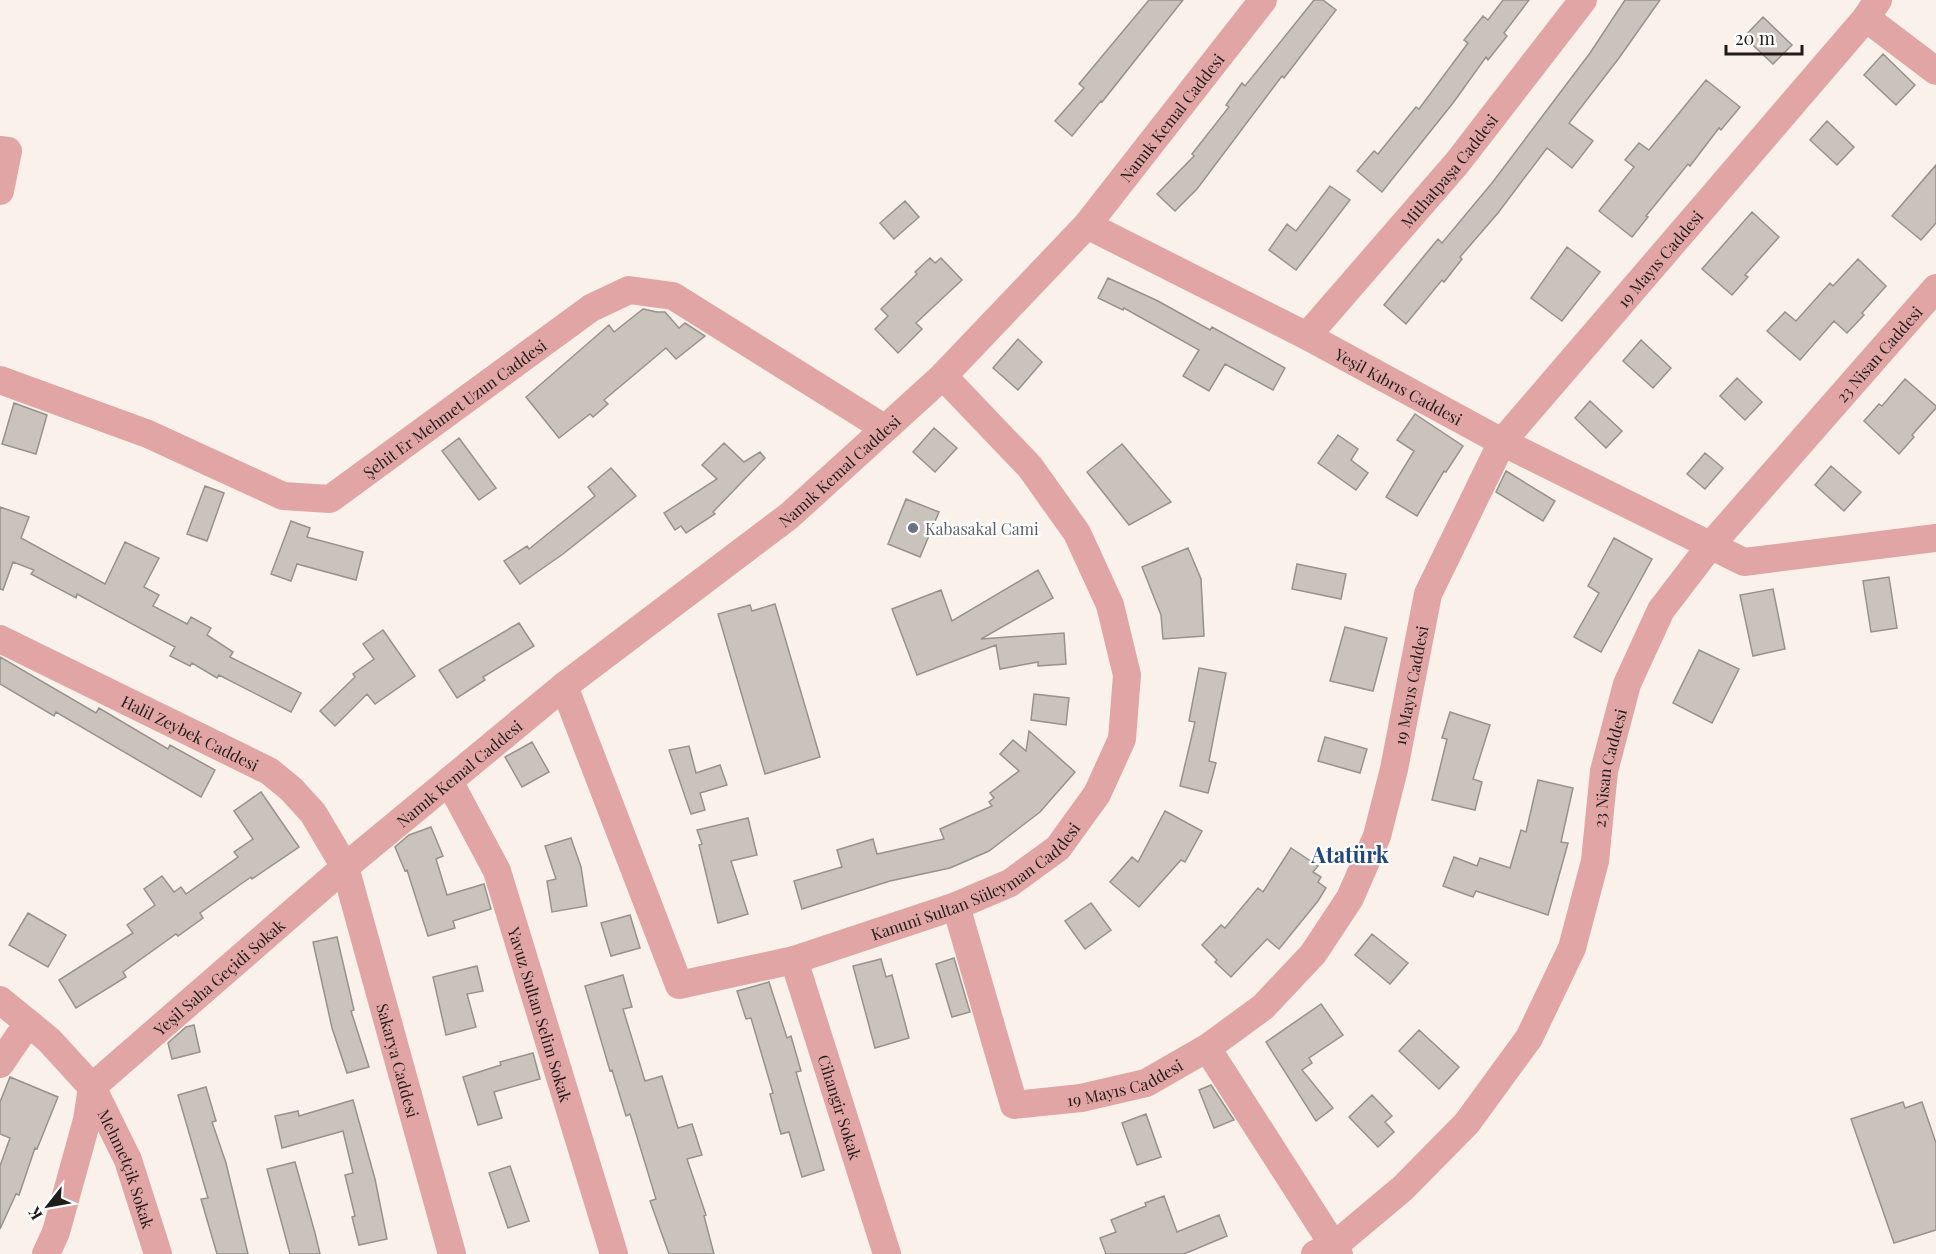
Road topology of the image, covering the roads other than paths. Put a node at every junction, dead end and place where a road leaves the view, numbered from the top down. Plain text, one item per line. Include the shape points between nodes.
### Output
1 (1263, 0) edge
2 (1582, 0) edge
3 (1872, 9) edge
4 (1936, 71) edge
5 (4, 151) edge
6 (0, 190) edge
7 (1087, 225) junction
8 (1936, 288) edge
9 (1307, 336) junction
10 (943, 376) junction
11 (0, 380) edge
12 (885, 428) junction
13 (1502, 442) junction
14 (1936, 538) edge
15 (1710, 546) junction
16 (0, 639) edge
17 (564, 686) junction
18 (449, 781) junction
19 (345, 867) junction
20 (957, 906) junction
21 (794, 960) junction
22 (0, 1000) edge
23 (28, 1023) junction
24 (1207, 1048) junction
25 (0, 1064) edge
26 (92, 1087) junction
27 (1330, 1251) edge
28 (46, 1254) edge
29 (158, 1254) edge
30 (452, 1254) edge
31 (614, 1254) edge
32 (887, 1254) edge

1 - 7 street, Namık Kemal Caddesi
2 - 9 street, Mithatpaşa Caddesi via 1457,163
3 - 4 street
3 - 13 street, 19 Mayıs Caddesi
5 - 6 street
7 - 9 street, Yeşil Kıbrıs Caddesi
7 - 10 street, Namık Kemal Caddesi
8 - 15 street, 23 Nisan Caddesi
9 - 13 street, Yeşil Kıbrıs Caddesi
10 - 12 street, Namık Kemal Caddesi
10 - 20 street, Kanuni Sultan Süleyman Caddesi via 1030,467 1077,533 1110,605 1127,675 1122,739 1097,794 1058,848 1010,883
11 - 12 street, Şehit Er Mehmet Uzun Caddesi via 148,434 283,496 330,499 591,308 629,291 673,296
12 - 17 street, Namık Kemal Caddesi via 789,516
13 - 15 street, Yeşil Kıbrıs Caddesi
13 - 24 street, 19 Mayıs Caddesi via 1428,594 1377,836 1350,897 1299,969 1263,1007
14 - 15 street, Yeşil Kıbrıs Caddesi via 1744,562
15 - 27 street, 23 Nisan Caddesi via 1661,610 1627,684 1604,771 1595,861 1572,948 1529,1038 1467,1123 1403,1188
16 - 19 street, Halil Zeybek Caddesi via 269,771 313,813
17 - 18 street, Namık Kemal Caddesi
17 - 21 street, Kanuni Sultan Süleyman Caddesi via 679,985
18 - 19 street, Namık Kemal Caddesi
18 - 31 street, Yavuz Sultan Selim Sokak via 497,871
19 - 26 street, Yeşil Saha Geçidi Sokak
19 - 30 street, Sakarya Caddesi
20 - 21 street, Kanuni Sultan Süleyman Caddesi
20 - 24 street, 19 Mayıs Caddesi via 1014,1105 1081,1098 1146,1083
21 - 32 street, Cihangir Sokak
22 - 23 street, Mehmetçik Sokak
23 - 25 street
23 - 26 street, Mehmetçik Sokak
24 - 27 street
26 - 28 street via 87,1120 56,1232
26 - 29 street, Mehmetçik Sokak via 128,1160

